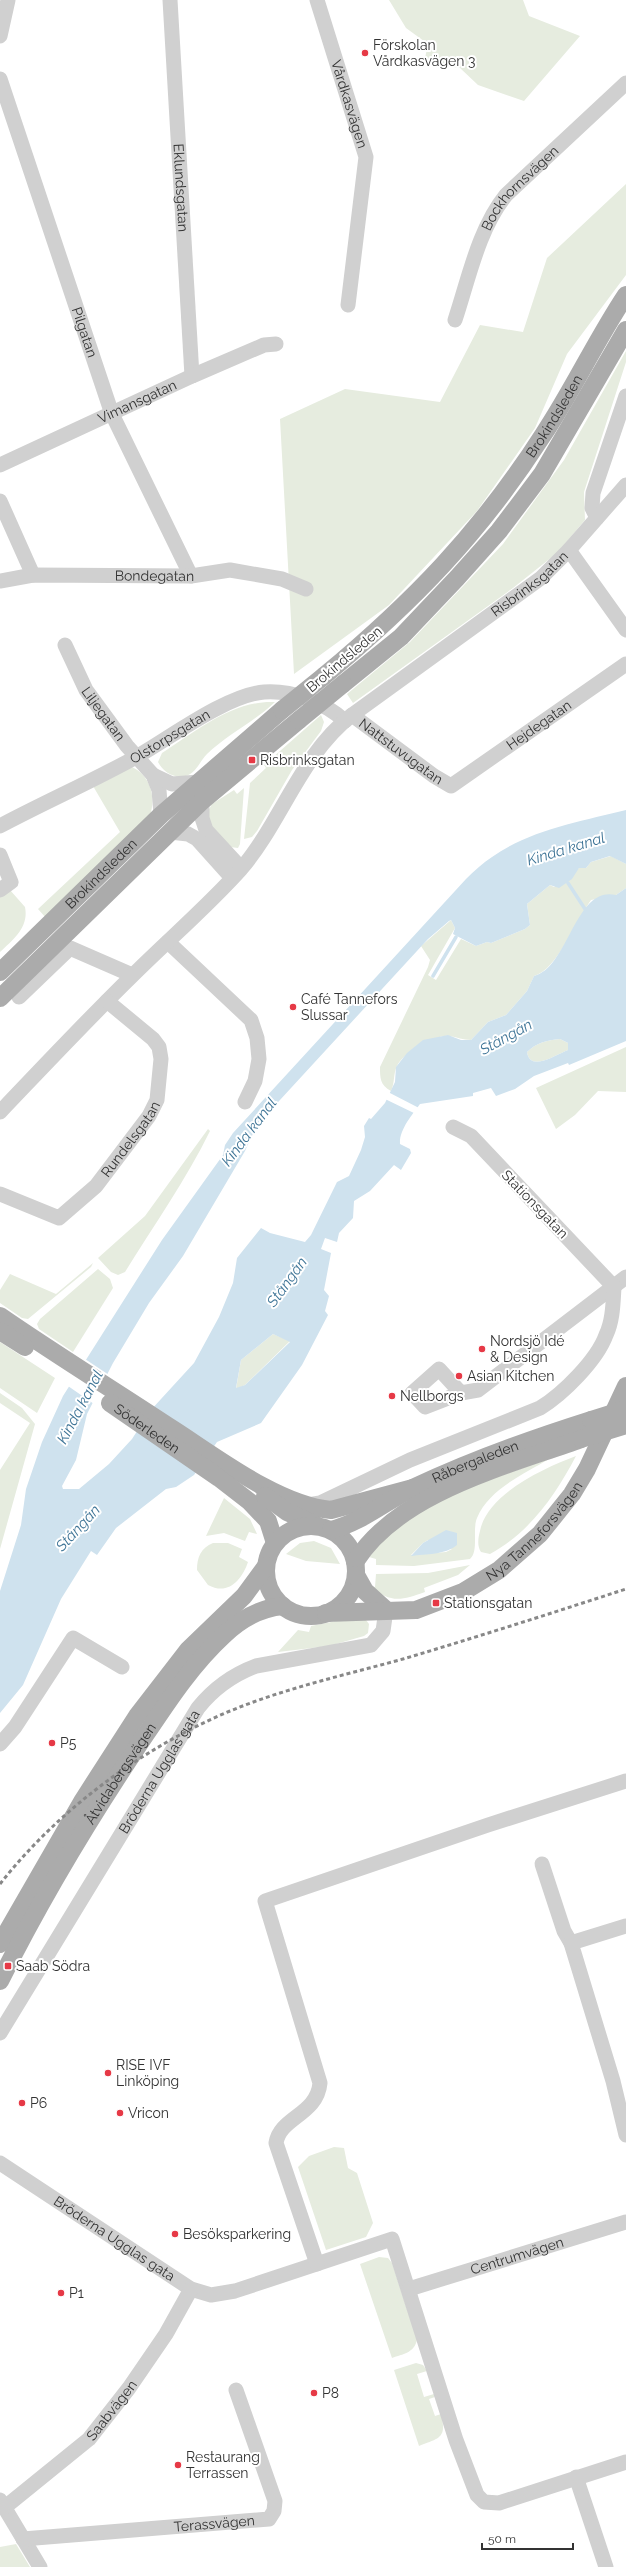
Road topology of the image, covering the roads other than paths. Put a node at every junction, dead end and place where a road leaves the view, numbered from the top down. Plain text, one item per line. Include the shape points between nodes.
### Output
1 (8, 0) edge
2 (170, 0) edge
3 (317, 0) edge
4 (0, 36) edge
5 (0, 79) edge
6 (626, 83) edge
7 (626, 294) edge
8 (348, 304) dead end
9 (455, 320) dead end
10 (626, 330) edge
11 (276, 344) dead end
12 (192, 376) junction
13 (626, 396) edge
14 (112, 414) junction
15 (0, 465) edge
16 (626, 485) edge
17 (0, 501) edge
18 (597, 518) junction
19 (569, 550) junction
20 (33, 575) junction
21 (191, 576) junction
22 (0, 581) edge
23 (306, 589) dead end
24 (626, 630) edge
25 (65, 645) dead end
26 (626, 664) edge
27 (348, 718) junction
28 (137, 756) junction
29 (153, 775) junction
30 (199, 782) junction
31 (451, 786) joint
32 (202, 801) junction
33 (162, 815) junction
34 (0, 826) edge
35 (170, 832) junction
36 (0, 855) edge
37 (237, 873) junction
38 (6, 886) edge
39 (168, 942) junction
40 (0, 972) edge
41 (132, 975) junction
42 (19, 997) dead end
43 (0, 998) edge
44 (107, 1001) junction
45 (245, 1102) dead end
46 (0, 1112) edge
47 (453, 1127) dead end
48 (0, 1194) edge
49 (626, 1277) edge
50 (614, 1287) junction
51 (0, 1316) edge
52 (0, 1331) edge
53 (48, 1355) junction
54 (626, 1386) edge
55 (461, 1393) dead end
56 (626, 1409) edge
57 (626, 1425) edge
58 (224, 1471) junction
59 (413, 1488) junction
60 (305, 1505) junction
61 (323, 1528) junction
62 (275, 1543) junction
63 (266, 1566) junction
64 (356, 1568) junction
65 (283, 1606) junction
66 (386, 1610) junction
67 (326, 1614) junction
68 (122, 1667) dead end
69 (0, 1744) edge
70 (626, 1781) edge
71 (542, 1864) dead end
72 (626, 1926) edge
73 (571, 1942) junction
74 (0, 1944) edge
75 (0, 1981) edge
76 (0, 2033) edge
77 (626, 2135) edge
78 (0, 2163) edge
79 (626, 2222) edge
80 (317, 2264) junction
81 (191, 2289) junction
82 (409, 2289) junction
83 (236, 2390) dead end
84 (626, 2462) edge
85 (576, 2477) junction
86 (2, 2504) edge
87 (23, 2539) junction
88 (40, 2567) edge
89 (606, 2567) edge

1 - 4 street
2 - 12 street, Eklundsgatan
3 - 8 street, Vårdkasvägen via 366,157
5 - 14 street, Pilgatan
6 - 9 street, Bockhornsvägen via 496,207 482,237
7 - 30 main road, Brokindsleden, bridge via 544,434 488,515 447,563 410,601
10 - 32 main road, Brokindsleden, bridge via 542,474 499,531 458,578 401,637
11 - 12 street, Vimansgatan via 264,345
12 - 14 street, Vimansgatan
13 - 18 street via 593,493 592,508
14 - 15 street, Vimansgatan
14 - 21 street, Pilgatan
16 - 18 street, Risbrinksgatan
17 - 20 street
18 - 19 street, Risbrinksgatan
19 - 24 street
19 - 27 street, Risbrinksgatan via 541,578 511,601
20 - 21 street, Bondegatan
20 - 22 street, Bondegatan
21 - 23 street, Bondegatan via 230,570 282,578
25 - 28 street, Liljegatan via 86,690
26 - 31 street, Hejdegatan
27 - 28 street, Olstorpsgatan via 309,699 264,692 243,696 228,703
27 - 31 street, Nattstuvugatan
27 - 37 street, Risbrinksgatan via 317,752 264,839
28 - 29 street, Liljegatan
28 - 34 street, Olstorpsgatan
29 - 30 street, Liljegatan via 172,784
29 - 33 street, Liljegatan via 159,790
30 - 33 main road, Brokindsleden
32 - 35 main road, Brokindsleden
32 - 37 street via 202,818 206,830
33 - 40 main road, Brokindsleden
35 - 37 street via 197,838
35 - 43 main road, Brokindsleden
36 - 38 street
37 - 39 street, Risbrinksgatan
39 - 41 street, Risbrinksgatan
39 - 45 street via 251,1020 257,1038 259,1059 255,1081
41 - 42 street via 70,948
41 - 44 street
44 - 46 street
44 - 48 street, Rundelsgatan via 159,1047 161,1059 154,1108 96,1186 59,1218
47 - 50 street, Stationsgatan via 471,1136
49 - 50 street
50 - 55 street via 478,1390
50 - 60 street via 612,1314 606,1337 573,1380 551,1401 540,1408 410,1460 320,1503
51 - 53 main road, Söderleden
52 - 53 main road, Söderleden
53 - 58 main road, Söderleden
54 - 66 main road, Nya Tanneforsvägen via 587,1469 572,1494 555,1517 521,1552 474,1586 443,1600 416,1610
56 - 59 main road, Råbergaleden, bridge via 504,1449
57 - 64 main road, Råbergaleden, bridge via 504,1467 428,1498 386,1525 364,1549
58 - 60 main road, Söderleden
58 - 61 main road, Söderleden via 277,1506
58 - 62 main road, Söderleden via 262,1514 272,1529
59 - 60 main road, Söderleden via 344,1509 331,1510
59 - 61 main road, Råbergaleden via 347,1525
61 - 62 main road via 293,1529
61 - 64 main road via 349,1546
62 - 63 main road
63 - 65 main road via 268,1584
63 - 74 main road, Åtvidabergsvägen via 244,1596 188,1650 137,1716 79,1807
64 - 66 main road via 365,1592
64 - 67 main road via 354,1585 346,1598
65 - 67 main road via 303,1615
65 - 75 main road, Åtvidabergsvägen via 263,1609 238,1623 214,1645 177,1689 88,1824 52,1884
66 - 67 main road, Nya Tanneforsvägen
66 - 76 street, Bröderna Ugglas gata via 383,1631 371,1645 256,1666 240,1672 209,1694 125,1826
68 - 69 street via 73,1638 15,1727
70 - 80 street via 265,1901 320,2083 320,2092 315,2102 281,2130 276,2143
71 - 73 street via 564,1931
72 - 73 street
73 - 77 street via 613,2081
78 - 81 street, Bröderna Ugglas gata
79 - 82 street, Centrumvägen
80 - 81 street, Bröderna Ugglas gata via 234,2291 211,2295
80 - 82 street, Bröderna Ugglas gata via 392,2239
81 - 86 street, Saabvägen via 166,2334 129,2388 89,2439
82 - 85 street via 456,2440 477,2495 484,2502 499,2502
83 - 87 street, Terassvägen via 275,2501 274,2511 269,2519
84 - 85 street
85 - 89 street
86 - 87 street
87 - 88 street

